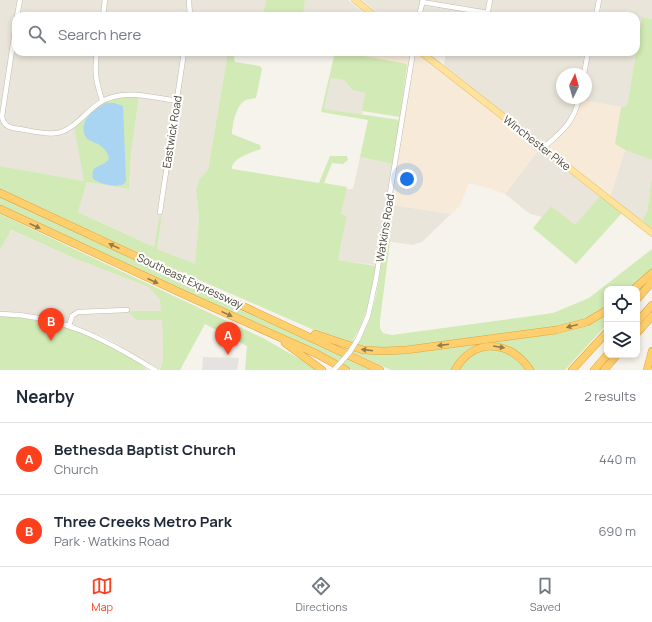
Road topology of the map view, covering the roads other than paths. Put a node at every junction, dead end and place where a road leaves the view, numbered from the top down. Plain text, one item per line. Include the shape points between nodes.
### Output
1 (20, 0) edge
2 (105, 0) edge
3 (189, 0) edge
4 (355, 0) edge
5 (490, 0) edge
6 (599, 0) edge
7 (422, 1) edge
8 (18, 12) edge
9 (104, 12) edge
10 (190, 12) edge
11 (370, 12) edge
12 (420, 12) edge
13 (478, 12) edge
14 (488, 12) edge
15 (597, 12) edge
16 (12, 50) edge
17 (97, 56) edge
18 (183, 56) edge
19 (412, 56) edge
20 (426, 56) edge
21 (587, 56) edge
22 (585, 68) edge
23 (102, 100) junction
24 (177, 101) junction
25 (578, 104) edge
26 (543, 148) junction
27 (0, 193) edge
28 (0, 209) edge
29 (160, 212) dead end
30 (652, 234) edge
31 (652, 273) edge
32 (652, 282) edge
33 (637, 286) edge
34 (640, 296) edge
35 (652, 305) edge
36 (127, 310) dead end
37 (604, 312) edge
38 (0, 314) edge
39 (259, 314) junction
40 (652, 316) edge
41 (640, 319) edge
42 (69, 326) junction
43 (640, 330) edge
44 (271, 334) junction
45 (604, 335) edge
46 (652, 351) edge
47 (604, 358) edge
48 (614, 358) edge
49 (155, 370) edge
50 (322, 370) edge
51 (334, 370) edge
52 (346, 370) edge
53 (380, 370) edge
54 (455, 370) edge
55 (530, 370) edge
56 (572, 370) edge
57 (594, 370) edge
58 (604, 370) edge
59 (647, 370) edge

1 - 8 street
2 - 9 street
3 - 10 street
4 - 11 main road
5 - 14 street
6 - 15 street
7 - 12 street
7 - 13 street
16 - 23 street via 2,116 8,126 57,133 69,128
17 - 23 street via 96,82
18 - 24 street, Eastwick Road
19 - 51 street, Watkins Road, bridge via 368,316 358,339
20 - 26 main road, Winchester Pike
21 - 22 street
23 - 24 street via 121,95 137,95
24 - 29 street, Eastwick Road
25 - 26 street via 571,121
26 - 30 main road, Winchester Pike
39 -> 27 highway, Southeast Expressway
28 -> 44 highway, Southeast Expressway
31 - 33 highway
32 - 34 highway
35 - 41 highway
36 - 42 street via 78,312 72,316
37 -> 39 highway via 588,322 556,330 383,351 363,350
38 - 42 street via 38,318
39 - 53 highway, Southeast Expressway
40 - 43 highway
42 - 49 street via 109,342
44 - 50 highway
44 - 52 highway, Southeast Expressway
45 - 56 highway
46 - 59 highway
47 - 57 highway
48 - 58 highway
54 -> 55 highway via 470,353 491,346 515,353

